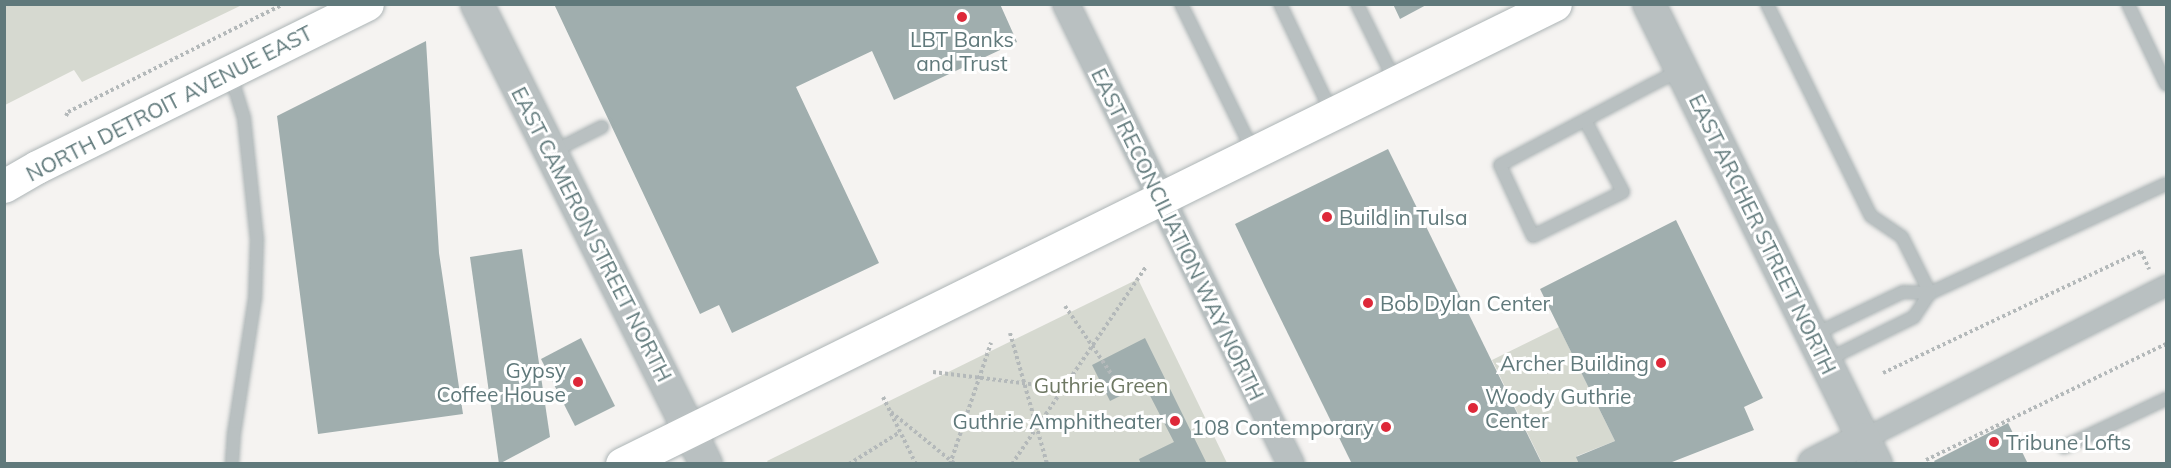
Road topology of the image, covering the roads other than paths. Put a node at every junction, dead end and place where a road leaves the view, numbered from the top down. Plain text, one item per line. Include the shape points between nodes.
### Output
1 (367, 4) edge
2 (477, 4) edge
3 (1066, 4) edge
4 (1181, 4) edge
5 (1280, 4) edge
6 (1357, 4) edge
7 (1555, 4) edge
8 (1649, 4) edge
9 (1767, 4) edge
10 (2128, 4) edge
11 (1681, 70) junction
12 (229, 72) junction
13 (1396, 82) junction
14 (2166, 84) edge
15 (1332, 114) junction
16 (1586, 120) junction
17 (602, 127) dead end
18 (551, 153) junction
19 (1253, 153) junction
20 (2166, 184) edge
21 (4, 186) edge
22 (1161, 199) junction
23 (2163, 288) edge
24 (1930, 294) junction
25 (1819, 348) junction
26 (2166, 399) edge
27 (690, 431) junction
28 (2064, 447) dead end
29 (1870, 451) edge
30 (232, 464) edge
31 (622, 464) edge
32 (706, 464) edge
33 (1291, 464) edge
34 (1814, 464) edge

1 - 12 main road, NORTH DETROIT AVENUE EAST
2 - 18 street, EAST CAMERON STREET NORTH
3 - 22 street, EAST RECONCILIATION WAY NORTH
4 - 19 lane
5 - 15 lane
6 - 13 lane
7 - 13 main road
8 - 11 street, EAST ARCHER STREET NORTH
9 - 24 lane via 1872,216 1902,237
10 - 14 lane
11 - 16 lane
11 - 25 street, EAST ARCHER STREET NORTH
12 - 21 main road, NORTH DETROIT AVENUE EAST
12 - 30 lane via 244,118 257,239 255,298
13 - 15 main road
15 - 19 main road
16 - 16 lane via 1500,165 1533,236 1623,192
17 - 18 lane
18 - 27 street, EAST CAMERON STREET NORTH
19 - 22 main road
20 - 24 lane
22 - 27 main road
22 - 33 street, EAST RECONCILIATION WAY NORTH
23 - 29 street via 1922,411
24 - 25 lane via 1914,317
24 - 25 lane via 1903,292
25 - 29 street, EAST ARCHER STREET NORTH
26 - 28 lane
27 - 31 main road
27 - 32 street, EAST CAMERON STREET NORTH
29 - 34 street

